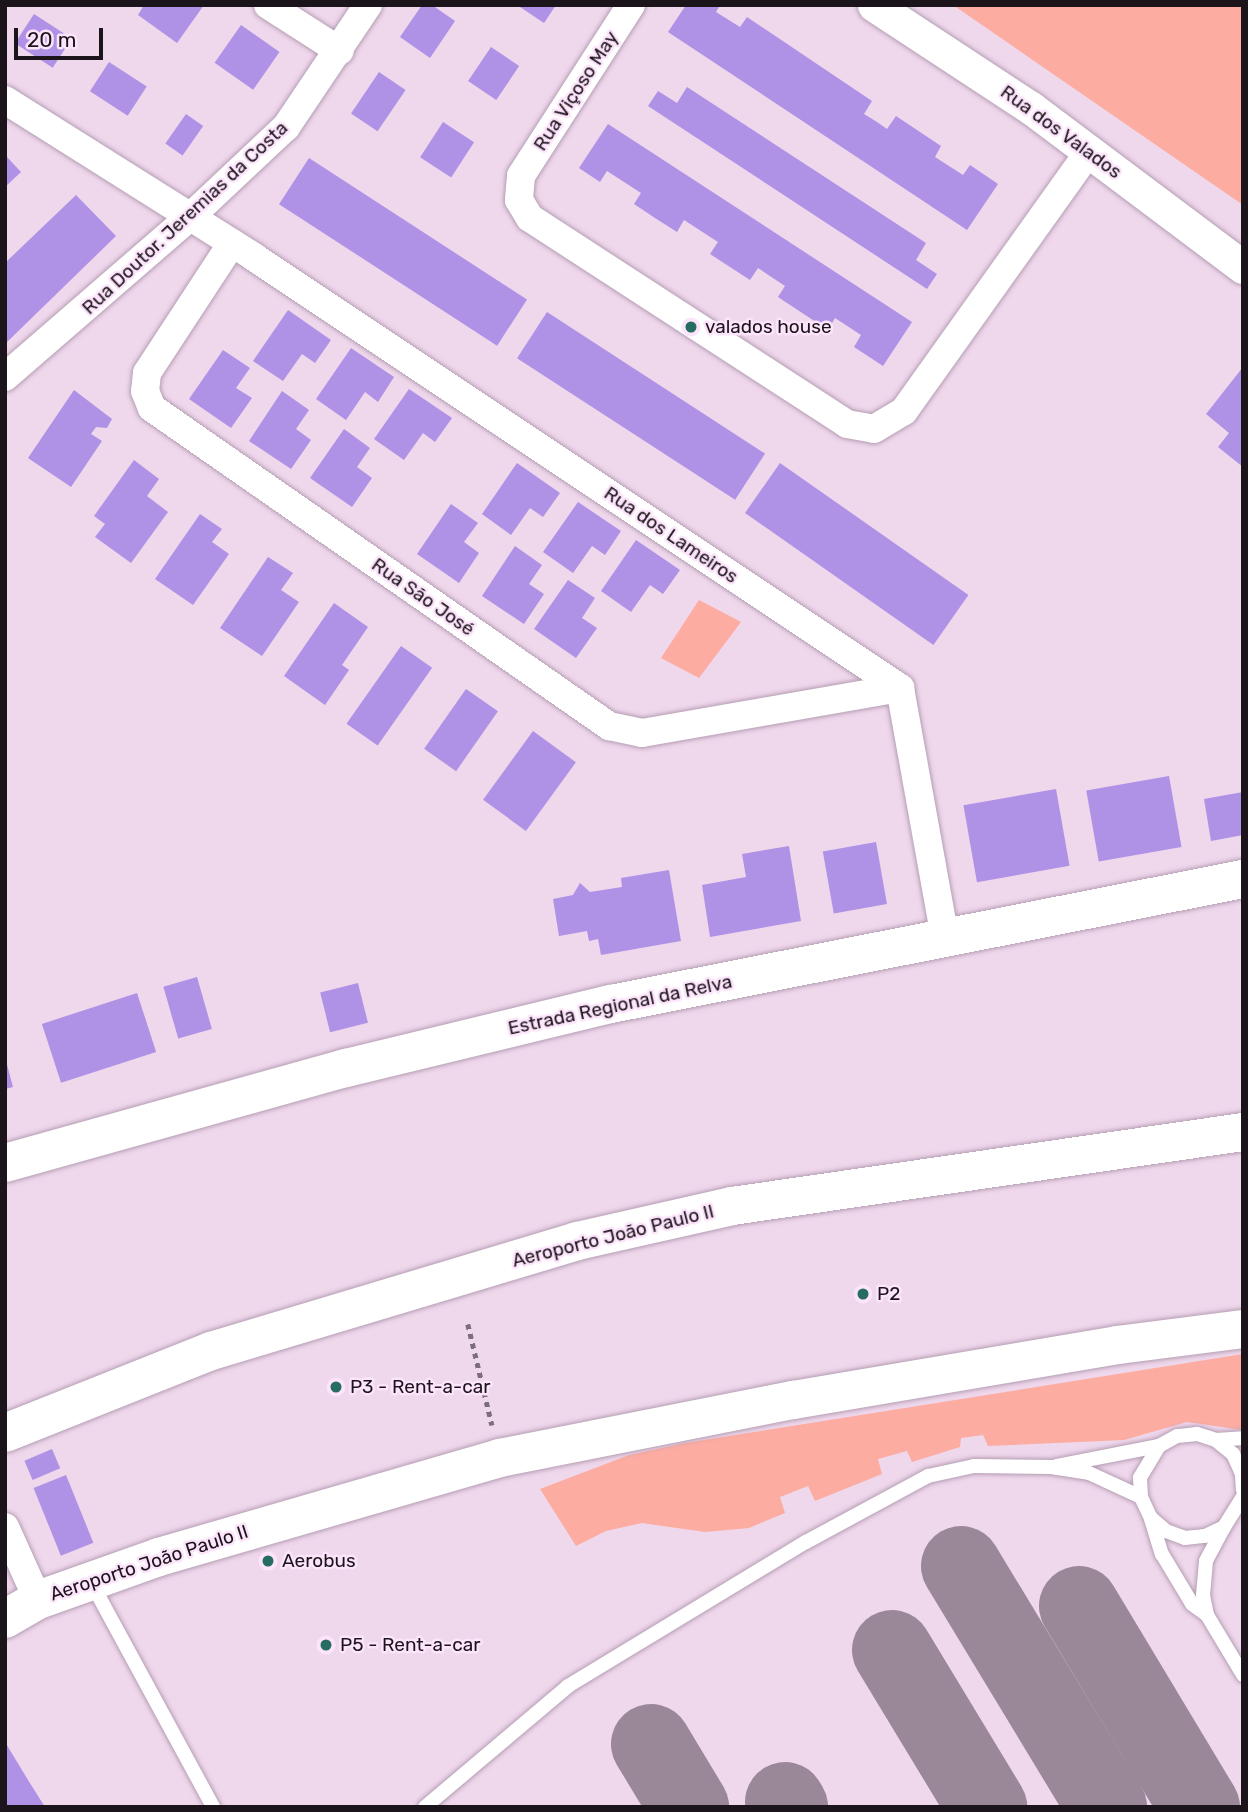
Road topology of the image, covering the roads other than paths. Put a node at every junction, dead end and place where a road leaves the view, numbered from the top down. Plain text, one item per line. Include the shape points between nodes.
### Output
1 (268, 5) edge
2 (368, 5) edge
3 (631, 5) edge
4 (874, 5) edge
5 (340, 51) junction
6 (5, 100) edge
7 (1088, 152) junction
8 (190, 217) junction
9 (232, 243) junction
10 (1243, 267) edge
11 (5, 377) edge
12 (900, 688) junction
13 (1243, 879) edge
14 (945, 937) junction
15 (1243, 1132) edge
16 (5, 1163) edge
17 (1243, 1329) edge
18 (5, 1433) edge
19 (1243, 1438) edge
20 (1216, 1440) junction
21 (1159, 1446) junction
22 (1051, 1467) junction
23 (1243, 1490) edge
24 (1243, 1496) edge
25 (1141, 1497) junction
26 (1151, 1518) junction
27 (5, 1527) edge
28 (1224, 1527) junction
29 (90, 1581) junction
30 (38, 1601) junction
31 (1207, 1615) junction
32 (5, 1619) edge
33 (1239, 1659) edge
34 (1243, 1675) edge
35 (213, 1807) edge
36 (425, 1807) edge

1 - 5 street
2 - 5 street, Rua Doutor. Jeremias da Costa
3 - 7 street, Rua Viçoso May via 521,176 519,200 530,218 848,424 874,429 904,411
4 - 7 street, Rua dos Valados via 1031,108
5 - 8 street, Rua Doutor. Jeremias da Costa via 286,127
6 - 8 street, Rua dos Lameiros
7 - 10 street, Rua dos Valados
8 - 9 street, Rua dos Lameiros
8 - 11 street, Rua Doutor. Jeremias da Costa
9 - 12 street, Rua dos Lameiros
9 - 12 street, Rua São José via 148,373 145,391 152,408 609,726 642,733
12 - 14 street
13 - 14 main road, Estrada Regional da Relva
14 - 16 main road, Estrada Regional da Relva via 611,1004 346,1068
15 - 18 main road, Aeroporto João Paulo II via 732,1206 577,1241 211,1350
17 - 29 main road, Aeroporto João Paulo II via 1118,1345 793,1400 500,1458
19 - 20 lane
20 - 21 lane via 1197,1434 1177,1436
20 - 23 lane via 1233,1454
21 - 22 lane
21 - 25 lane via 1140,1478
22 - 25 lane via 1102,1477
22 - 36 lane via 948,1469 806,1542 568,1686
24 - 28 lane
25 - 26 lane
26 - 28 lane via 1166,1531 1185,1538 1205,1536
26 - 31 lane via 1162,1554 1192,1604
27 - 30 street
28 - 31 lane via 1202,1578
29 - 30 main road, Aeroporto João Paulo II
29 - 35 lane
30 - 32 main road, Aeroporto João Paulo II
31 - 33 lane
33 - 34 lane

